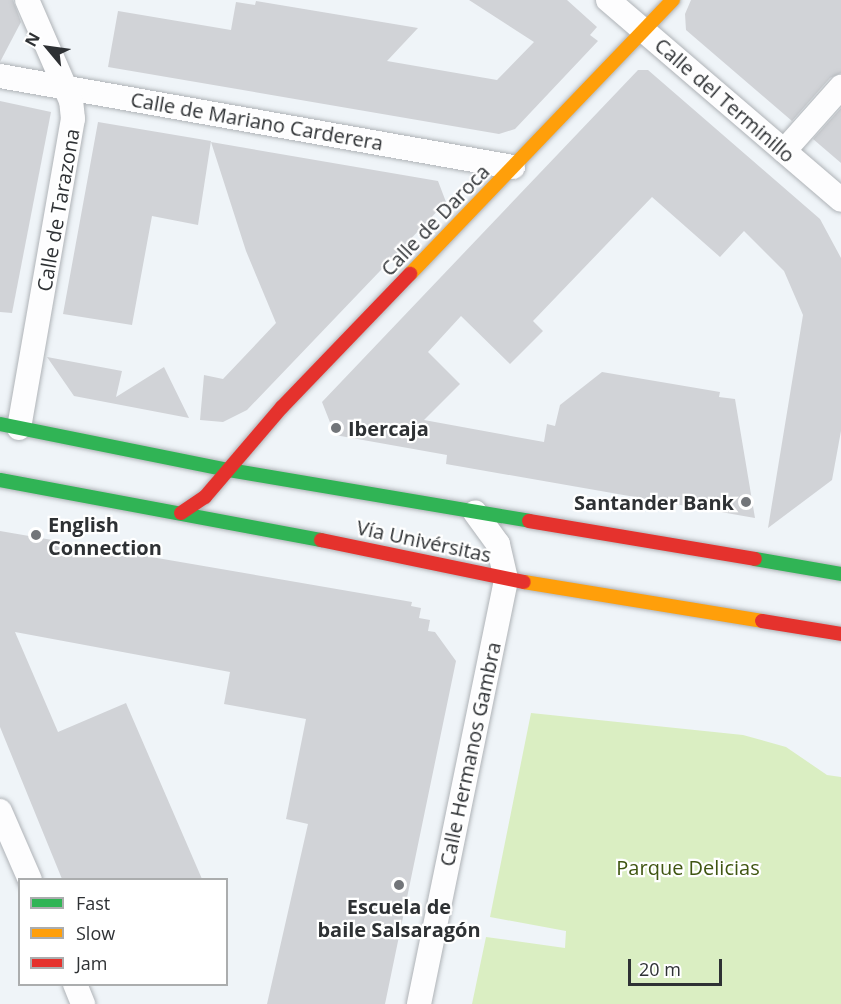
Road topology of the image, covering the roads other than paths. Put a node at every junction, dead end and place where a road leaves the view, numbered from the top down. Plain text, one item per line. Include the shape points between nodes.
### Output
1 (27, 0) edge
2 (608, 0) edge
3 (673, 0) edge
4 (644, 29) junction
5 (0, 76) edge
6 (65, 87) junction
7 (841, 87) edge
8 (784, 151) junction
9 (513, 167) junction
10 (841, 200) edge
11 (10, 426) edge
12 (229, 470) junction
13 (0, 480) edge
14 (476, 512) junction
15 (181, 513) junction
16 (841, 574) edge
17 (506, 579) junction
18 (841, 634) edge
19 (0, 811) edge
20 (30, 878) edge
21 (76, 986) edge
22 (83, 1004) edge
23 (419, 1004) edge

1 - 6 street, Calle de Tarazona
2 - 4 street, Calle del Terminillo
3 - 4 main road, Calle de Daroca
4 - 8 street, Calle del Terminillo
4 - 9 main road, Calle de Daroca
5 - 6 street, Calle de Mariano Carderera
6 - 9 street, Calle de Mariano Carderera
6 - 11 street, Calle de Tarazona via 73,119
7 - 8 street
8 - 10 street, Calle del Terminillo
9 - 12 main road, Calle de Daroca via 282,407
11 - 12 main road, Vía Univérsitas
12 - 14 main road, Vía Univérsitas
12 - 15 main road, Calle de Daroca via 205,497
13 - 15 main road, Vía Univérsitas
14 - 16 main road, Vía Univérsitas
14 - 17 street, Calle Hermanos Gambra via 498,544
15 - 17 main road, Vía Univérsitas
17 - 18 main road, Vía Univérsitas
17 - 23 street, Calle Hermanos Gambra
19 - 20 street
21 - 22 street

